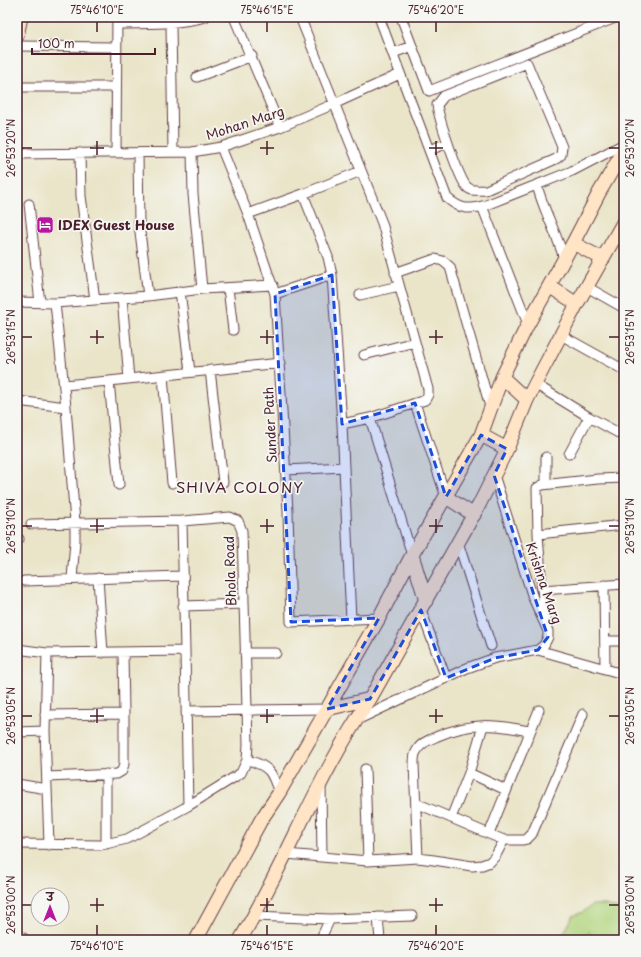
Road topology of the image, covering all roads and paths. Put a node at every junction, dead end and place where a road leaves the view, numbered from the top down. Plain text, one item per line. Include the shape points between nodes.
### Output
1 (21, 17) edge
2 (205, 17) edge
3 (234, 17) edge
4 (300, 17) edge
5 (379, 17) edge
6 (401, 17) edge
7 (618, 17) edge
8 (117, 20) edge
9 (171, 23) junction
10 (17, 36) edge
11 (17, 46) edge
12 (116, 46) junction
13 (412, 46) junction
14 (393, 54) junction
15 (252, 56) junction
16 (400, 74) junction
17 (197, 77) dead end
18 (17, 87) edge
19 (116, 87) junction
20 (334, 104) junction
21 (280, 127) junction
22 (448, 143) junction
23 (624, 144) edge
24 (221, 147) junction
25 (429, 150) junction
26 (624, 150) edge
27 (173, 152) junction
28 (192, 152) junction
29 (80, 153) junction
30 (116, 153) junction
31 (138, 153) junction
32 (17, 154) edge
33 (361, 171) junction
34 (537, 185) junction
35 (303, 194) junction
36 (29, 204) dead end
37 (482, 206) junction
38 (248, 214) junction
39 (624, 221) edge
40 (620, 240) edge
41 (573, 243) junction
42 (564, 259) junction
43 (603, 259) junction
44 (395, 273) junction
45 (332, 275) junction
46 (399, 286) junction
47 (549, 286) junction
48 (587, 287) junction
49 (228, 288) junction
50 (202, 289) junction
51 (274, 290) junction
52 (180, 292) junction
53 (360, 295) dead end
54 (148, 296) junction
55 (122, 298) junction
56 (95, 300) junction
57 (17, 302) edge
58 (40, 303) junction
59 (55, 304) junction
60 (577, 304) junction
61 (624, 308) edge
62 (528, 324) junction
63 (233, 330) dead end
64 (561, 335) junction
65 (415, 342) junction
66 (364, 355) dead end
67 (280, 364) junction
68 (210, 370) junction
69 (624, 370) edge
70 (190, 372) junction
71 (163, 376) junction
72 (502, 377) junction
73 (129, 379) junction
74 (109, 382) junction
75 (535, 384) junction
76 (64, 385) junction
77 (527, 400) junction
78 (17, 401) edge
79 (415, 403) junction
80 (66, 407) junction
81 (491, 410) junction
82 (589, 417) junction
83 (370, 418) junction
84 (342, 424) junction
85 (481, 435) junction
86 (624, 436) edge
87 (507, 449) junction
88 (569, 454) dead end
89 (546, 457) dead end
90 (344, 467) junction
91 (286, 470) junction
92 (494, 475) junction
93 (624, 478) edge
94 (223, 482) dead end
95 (172, 483) dead end
96 (119, 484) dead end
97 (546, 484) junction
98 (446, 497) junction
99 (474, 515) junction
100 (182, 521) junction
101 (75, 522) junction
102 (32, 524) dead end
103 (624, 525) edge
104 (538, 534) junction
105 (458, 542) junction
106 (412, 555) junction
107 (182, 576) junction
108 (98, 578) junction
109 (72, 579) junction
110 (24, 581) dead end
111 (624, 584) edge
112 (604, 585) junction
113 (542, 590) junction
114 (244, 604) junction
115 (423, 605) junction
116 (183, 606) junction
117 (379, 618) junction
118 (351, 620) junction
119 (548, 631) junction
120 (605, 641) junction
121 (624, 641) edge
122 (491, 646) dead end
123 (17, 649) edge
124 (538, 650) junction
125 (185, 651) junction
126 (123, 652) junction
127 (47, 653) junction
128 (103, 653) junction
129 (245, 653) junction
130 (276, 653) dead end
131 (605, 669) junction
132 (623, 674) dead end
133 (446, 678) junction
134 (370, 699) junction
135 (327, 709) junction
136 (246, 710) junction
137 (539, 710) dead end
138 (186, 711) junction
139 (124, 714) junction
140 (583, 714) dead end
141 (45, 715) junction
142 (355, 720) junction
143 (483, 726) junction
144 (45, 731) junction
145 (529, 731) junction
146 (17, 732) edge
147 (247, 760) junction
148 (365, 769) dead end
149 (106, 774) junction
150 (469, 774) junction
151 (47, 777) junction
152 (321, 780) junction
153 (17, 784) edge
154 (47, 789) junction
155 (506, 790) junction
156 (279, 793) junction
157 (416, 803) junction
158 (188, 806) junction
159 (451, 818) junction
160 (489, 834) junction
161 (504, 840) junction
162 (17, 844) edge
163 (106, 844) junction
164 (49, 845) junction
165 (286, 854) junction
166 (322, 857) junction
167 (418, 858) junction
168 (368, 861) junction
169 (254, 916) junction
170 (412, 916) dead end
171 (378, 917) junction
172 (330, 919) junction
173 (17, 932) edge
174 (26, 940) edge
175 (196, 940) edge
176 (240, 940) edge
177 (320, 940) edge
178 (380, 940) edge

1 - 10 street
2 - 9 street
3 - 15 street
4 - 20 street
5 - 14 street
6 - 13 street
7 - 13 street via 429,91
8 - 9 street
8 - 12 street
9 - 27 street
11 - 12 street
12 - 19 street
13 - 14 street
14 - 16 street
15 - 17 street
15 - 21 street
16 - 20 street, Mohan Marg
16 - 25 street
18 - 19 street
19 - 30 street
20 - 21 street, Mohan Marg
20 - 33 street
21 - 24 street, Mohan Marg
22 - 22 street via 437,105 444,96 527,63 562,147 562,154 486,190 475,191 468,188 462,178
22 - 25 street
23 - 34 street via 572,171
24 - 28 street, Mohan Marg
24 - 38 street, Sunder Path
25 - 37 street via 447,198 459,207
26 - 41 street
27 - 28 street, Mohan Marg
27 - 31 street, Mohan Marg
28 - 50 street
29 - 30 street, Mohan Marg
29 - 32 street, Mohan Marg
29 - 56 street via 81,196
30 - 31 street, Mohan Marg
31 - 54 street via 139,224
33 - 35 street
33 - 44 street via 382,223
34 - 37 street
34 - 42 street
35 - 38 street
35 - 45 street via 328,257
36 - 58 street
37 - 62 street
38 - 51 street, Sunder Path
39 - 40 street
40 - 43 street
41 - 42 street
41 - 43 street
42 - 47 street
43 - 48 street
44 - 46 street
44 - 81 street via 435,259 450,267
45 - 51 street
45 - 84 street
46 - 53 street
46 - 65 street
47 - 60 street
47 - 62 street
48 - 60 street
48 - 61 street
49 - 50 street
49 - 51 street
49 - 63 street
50 - 52 street
51 - 67 street, Sunder Path
52 - 54 street
52 - 70 street
54 - 55 street
55 - 56 street
55 - 73 street
56 - 59 street
57 - 58 street
58 - 59 street
59 - 76 street
60 - 64 street
62 - 72 street
64 - 69 street
64 - 75 street
65 - 66 street
65 - 79 street via 428,389 425,400
67 - 68 street
67 - 91 street, Sunder Path
68 - 70 street
68 - 94 street
70 - 71 street
71 - 73 street
71 - 95 street
72 - 77 street
72 - 81 street
73 - 74 street
74 - 76 street
74 - 96 street
75 - 77 street
75 - 82 street
76 - 80 street
77 - 87 street
78 - 80 street
79 - 83 street
79 - 98 street
80 - 101 street
81 - 85 street
82 - 86 street
82 - 88 street
83 - 84 street
83 - 106 street
84 - 90 street
85 - 87 street
85 - 98 street
87 - 92 street
89 - 97 street
90 - 91 street
90 - 118 street
91 - 118 street, Sunder Path via 291,622
92 - 99 street
92 - 119 street, Krishna Marg via 533,598
93 - 97 street
97 - 104 street via 537,488
98 - 99 street
98 - 106 street
99 - 105 street
100 - 101 street, Bhola Road
100 - 107 street
100 - 114 street, Bhola Road via 230,517 238,521 242,531
101 - 102 street, Bhola Road
101 - 109 street
103 - 104 street
104 - 113 street
105 - 115 street
105 - 122 street
106 - 115 street
106 - 117 street
107 - 108 street
107 - 116 street
108 - 109 street
108 - 128 street
109 - 110 street
111 - 112 street
112 - 113 street
112 - 120 street
113 - 119 street
114 - 116 street
114 - 129 street, Bhola Road
115 - 133 street
115 - 134 street
116 - 125 street
117 - 118 street, Sunder Path
117 - 135 street
119 - 124 street, Krishna Marg via 544,645
120 - 121 street
120 - 131 street
123 - 127 street
124 - 131 street
124 - 133 street via 495,658
125 - 126 street
125 - 138 street
126 - 128 street
126 - 139 street
127 - 128 street
127 - 141 street
129 - 130 street
129 - 136 street, Bhola Road
131 - 132 street
133 - 142 street
134 - 135 street
134 - 142 street
135 - 136 street
135 - 156 street
136 - 138 street
136 - 147 street, Bhola Road
137 - 145 street
138 - 158 street
139 - 141 street
139 - 149 street via 122,771 117,774
140 - 161 street via 532,834 523,840
141 - 144 street
142 - 152 street
143 - 145 street
143 - 150 street
143 - 157 street via 468,726 454,730 423,743 415,752
144 - 146 street
144 - 151 street
145 - 155 street
147 - 156 street via 269,769
147 - 158 street via 241,773
148 - 168 street
149 - 151 street
149 - 163 street
150 - 155 street
150 - 159 street
151 - 154 street
152 - 165 street
152 - 166 street
153 - 154 street
154 - 164 street
155 - 160 street
156 - 175 street via 261,820
157 - 159 street
157 - 167 street
158 - 163 street via 127,839
159 - 160 street
160 - 161 street
161 - 167 street via 490,862 482,865 472,866
162 - 164 street
163 - 164 street
165 - 166 street
165 - 169 street
166 - 168 street
167 - 168 street
169 - 172 street
169 - 176 street
170 - 171 street
171 - 172 street
171 - 178 street
172 - 177 street
173 - 174 street

